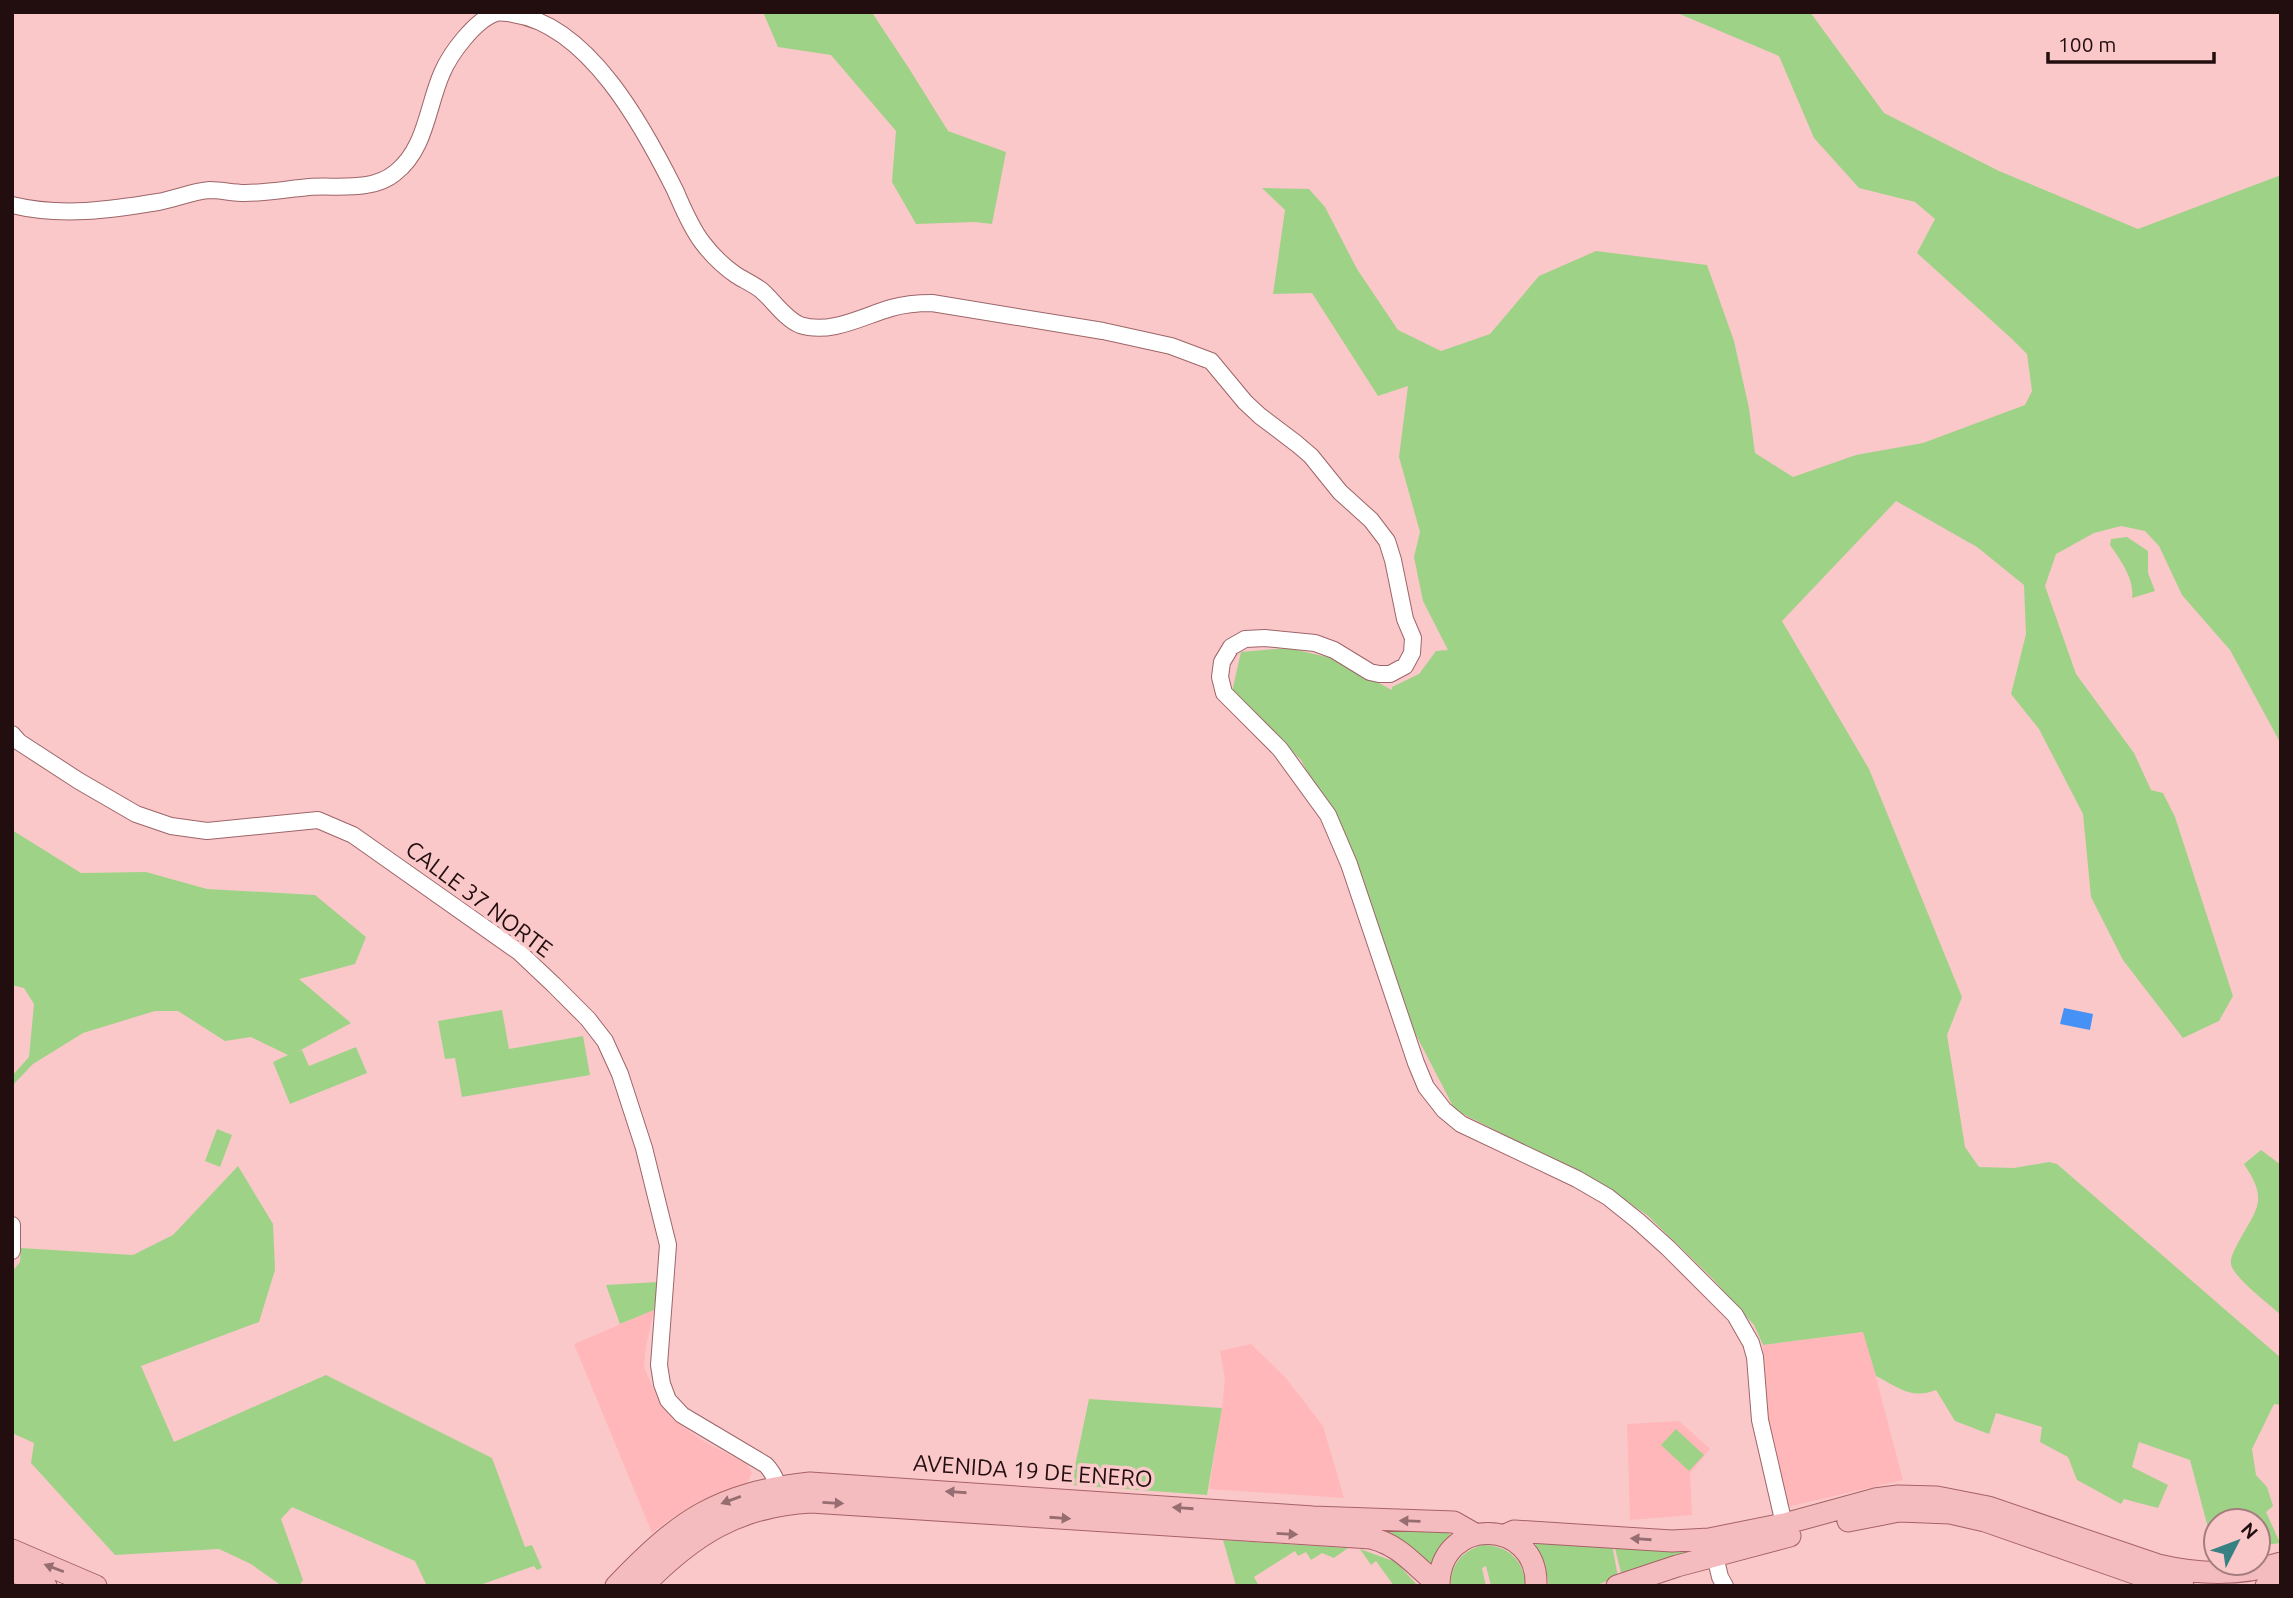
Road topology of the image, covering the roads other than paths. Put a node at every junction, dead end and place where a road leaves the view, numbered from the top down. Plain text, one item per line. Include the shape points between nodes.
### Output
1 (12, 205) edge
2 (12, 734) edge
3 (12, 1225) edge
4 (12, 1251) edge
5 (778, 1496) junction
6 (1843, 1515) junction
7 (1784, 1524) junction
8 (1475, 1534) junction
9 (1503, 1536) junction
10 (12, 1550) edge
11 (1714, 1556) junction
12 (2281, 1563) edge
13 (12, 1571) edge
14 (2281, 1582) edge
15 (1439, 1585) edge
16 (46, 1586) edge
17 (96, 1586) edge
18 (617, 1586) edge
19 (643, 1586) edge
20 (1536, 1586) edge
21 (1617, 1586) edge
22 (1725, 1586) edge
23 (2183, 1586) edge
24 (2266, 1586) edge

1 - 7 street via 66,213 207,190 245,193 380,182 400,169 424,132 441,74 457,48 480,23 497,13 513,14 536,19 581,51 642,127 702,242 734,274 799,324 845,324 891,308 932,303 1103,331 1171,346 1210,361 1245,402 1311,456 1382,534 1413,638 1405,666 1390,674 1370,671 1315,643 1245,639 1231,647 1222,662 1224,694 1280,749 1328,815 1416,1063 1444,1111 1461,1124 1608,1197 1735,1315 1755,1357 1760,1420
2 - 5 street, CALLE 37 NORTE via 125,808 171,826 207,831 318,820 352,835 519,952 555,985 605,1041 644,1149 668,1245 659,1364 668,1400 682,1415 766,1465 774,1475
3 - 4 street
8 -> 5 main road, AVENIDA 19 DE ENERO via 1454,1522 1313,1517 810,1483
5 -> 15 main road, AVENIDA 19 DE ENERO via 811,1502 1371,1538 1398,1548
5 -> 18 main road, AVENIDA 19 DE ENERO via 742,1496 693,1518 659,1543
5 - 19 main road, AVENIDA 19 DE ENERO via 703,1534 671,1557
6 - 7 main road, AVENIDA 19 DE ENERO
6 - 11 main road
6 - 12 main road via 1875,1499 1937,1497 1988,1507 2179,1570 2236,1573
6 - 23 main road via 1950,1513
7 -> 9 main road, AVENIDA 19 DE ENERO via 1709,1539 1672,1541 1514,1531
8 - 9 main road, AVENIDA 19 DE ENERO
8 - 15 main road via 1445,1557
9 - 20 main road via 1527,1552
17 -> 10 main road
11 - 21 main road
11 - 22 street
13 - 16 main road
14 - 24 main road

